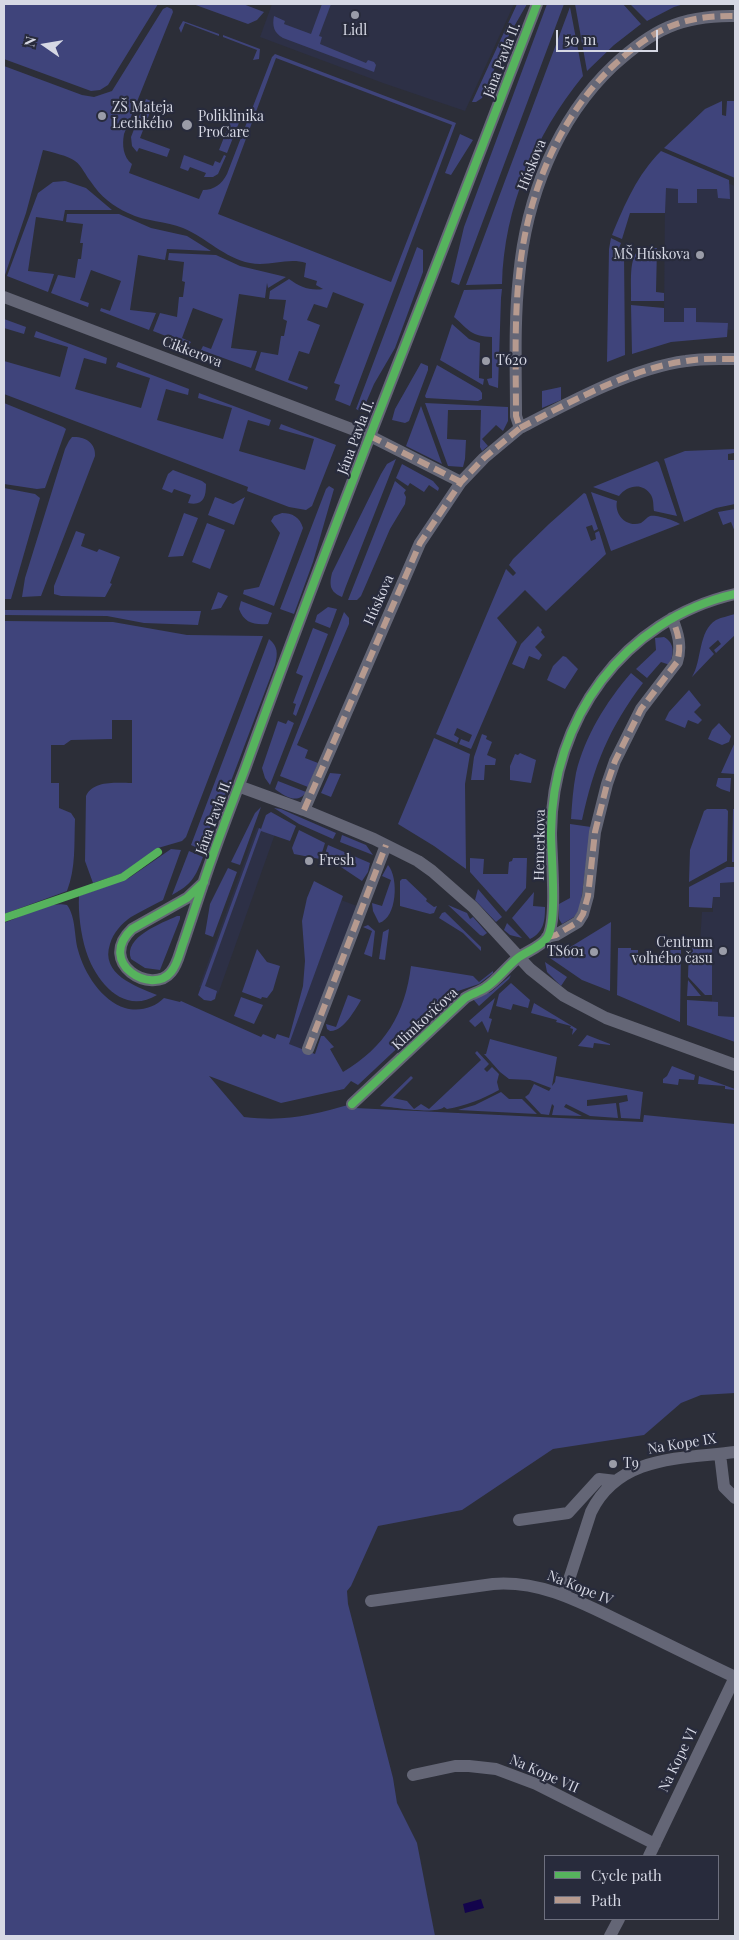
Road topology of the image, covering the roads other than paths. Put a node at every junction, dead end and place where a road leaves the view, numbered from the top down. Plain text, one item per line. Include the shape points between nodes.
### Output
1 (537, 4) edge
2 (735, 16) edge
3 (4, 297) edge
4 (735, 359) edge
5 (520, 428) junction
6 (370, 436) junction
7 (461, 482) junction
8 (735, 594) edge
9 (672, 618) junction
10 (238, 786) junction
11 (304, 810) junction
12 (386, 845) junction
13 (204, 882) junction
14 (547, 937) junction
15 (519, 958) junction
16 (308, 1049) dead end
17 (735, 1065) edge
18 (352, 1104) dead end
19 (735, 1452) edge
20 (720, 1454) junction
21 (616, 1481) junction
22 (735, 1498) edge
23 (519, 1520) dead end
24 (564, 1595) junction
25 (371, 1601) dead end
26 (735, 1677) edge
27 (413, 1775) dead end
28 (655, 1844) junction
29 (650, 1855) edge
30 (618, 1920) edge
31 (610, 1936) edge

1 - 6 street, Jána Pavla II.
2 - 5 street, Húskova via 687,20 642,41 606,73 564,128 541,178 523,246 518,297 516,416
3 - 6 street, Cikkerova
4 - 5 street, Húskova via 685,361 634,375
5 - 7 street, Húskova
6 - 7 street, Cikkerova
6 - 10 street, Jána Pavla II.
7 - 11 street, Húskova via 420,544
8 - 9 street, Hemerkova via 698,605
9 - 14 street, Hemerkova via 655,627 609,670 569,736 552,811 552,918
9 - 14 street via 680,654 641,709 615,761 595,832 586,909 578,922
10 - 11 street
10 - 13 street, Jána Pavla II.
11 - 12 street
12 - 15 street via 432,871 473,907
12 - 16 street
13 - 13 street, Jána Pavla II. via 186,898 126,935 120,957 127,969 147,980 160,980 169,975 177,962
14 - 15 street
15 - 17 street via 564,996 606,1018
15 - 18 street, Klimkovičova via 484,988 465,998
19 - 20 street, Na Kope IX
20 - 21 street, Na Kope IX via 639,1466
20 - 22 street via 724,1487
21 - 23 street via 599,1479 564,1515
21 - 24 street, Na Kope IX via 597,1500 591,1512
24 - 25 street, Na Kope IV via 506,1583
24 - 26 street, Na Kope IV
26 - 28 street, Na Kope VI
27 - 28 street, Na Kope VII via 454,1766 496,1769 536,1784
28 - 29 street, Na Kope VI
30 - 31 street

